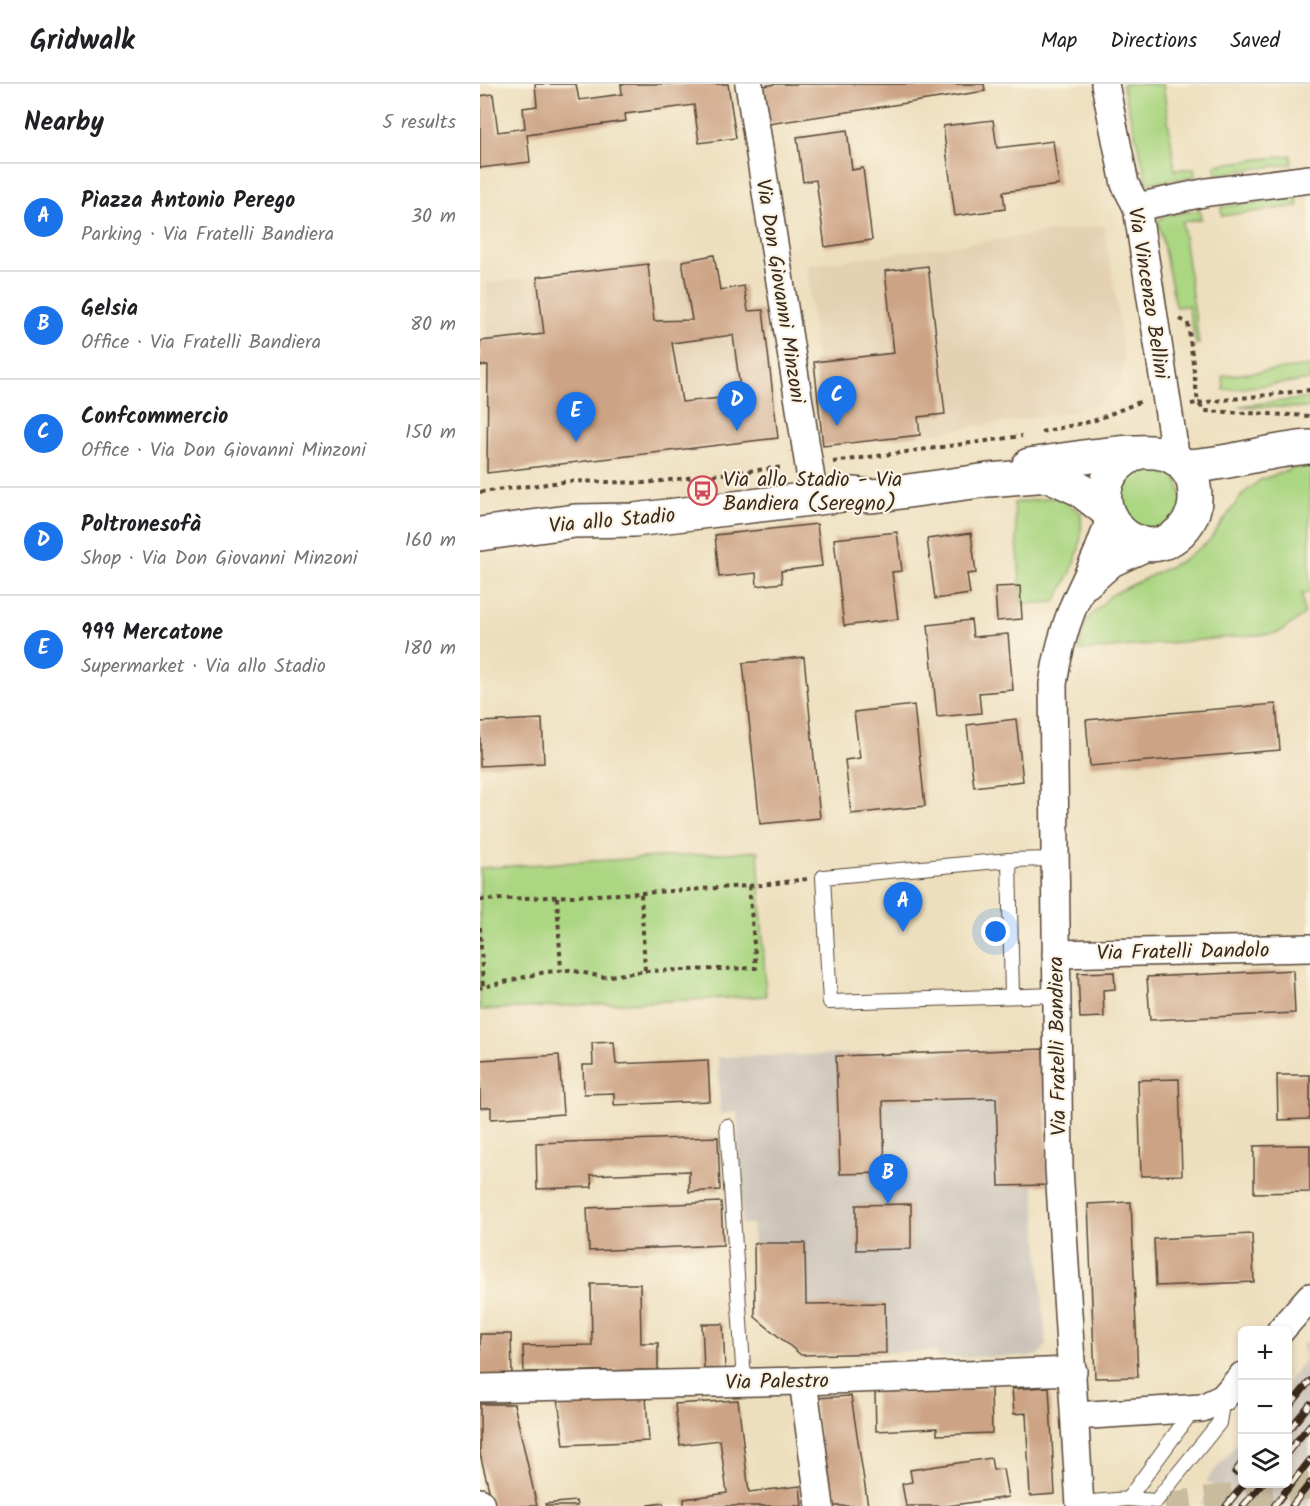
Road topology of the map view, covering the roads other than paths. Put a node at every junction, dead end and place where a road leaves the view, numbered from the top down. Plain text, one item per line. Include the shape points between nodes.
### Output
1 (749, 84) edge
2 (1105, 84) edge
3 (1310, 179) edge
4 (1137, 207) junction
5 (1166, 397) junction
6 (1310, 447) edge
7 (1141, 452) junction
8 (1243, 459) junction
9 (1180, 463) junction
10 (852, 494) junction
11 (814, 498) junction
12 (1195, 507) junction
13 (1108, 514) junction
14 (480, 534) edge
15 (1153, 544) junction
16 (1080, 594) junction
17 (1053, 859) junction
18 (1009, 860) junction
19 (1310, 948) edge
20 (1056, 954) junction
21 (1056, 995) junction
22 (1012, 996) junction
23 (727, 1126) dead end
24 (1310, 1297) edge
25 (1285, 1326) edge
26 (1073, 1371) junction
27 (1239, 1380) edge
28 (744, 1381) junction
29 (803, 1381) junction
30 (480, 1388) edge
31 (1223, 1398) junction
32 (1193, 1410) junction
33 (1075, 1416) junction
34 (1128, 1498) junction
35 (1073, 1505) edge
36 (820, 1506) edge

1 - 11 street, Via Don Giovanni Minzoni
2 - 4 street, Via Vincenzo Bellini via 1125,184
3 - 4 street via 1208,192
4 - 5 street, Via Vincenzo Bellini
5 - 7 street, Via Vincenzo Bellini via 1157,431
5 - 9 street, Via Vincenzo Bellini
6 - 8 main road, Via allo Stadio
7 - 9 main road, Via allo Stadio via 1165,453
7 - 10 main road, Via allo Stadio via 987,470
7 - 13 main road via 1125,458 1111,472 1105,491
8 - 9 main road, Via allo Stadio via 1208,465
8 - 12 main road
9 - 12 main road via 1193,481
10 - 11 main road, Via allo Stadio
10 - 13 main road, Via allo Stadio via 872,496 1049,475 1074,485
11 - 14 main road, Via allo Stadio
12 - 15 main road via 1179,533
13 - 15 main road, Via allo Stadio via 1128,538
13 - 16 street, Via Fratelli Bandiera via 1101,548
15 - 16 street, Via Fratelli Bandiera via 1106,568
16 - 17 street, Via Fratelli Bandiera via 1058,652 1053,684
17 - 18 lane
17 - 20 street, Via Fratelli Bandiera
18 - 22 lane
18 - 22 lane via 823,877 830,1002
19 - 20 street, Via Fratelli Dandolo
20 - 21 street, Via Fratelli Bandiera
21 - 22 lane
21 - 26 street, Via Fratelli Bandiera via 1059,1168
23 - 28 lane
24 - 25 street
26 - 29 street, Via Palestro
26 - 33 street, Via Fratelli Bandiera
27 - 31 street
28 - 29 street, Via Palestro
28 - 30 street, Via Palestro
29 - 36 street
31 - 32 street
31 - 34 lane via 1219,1424 1156,1501
32 - 33 street
32 - 34 lane
33 - 35 street, Via Fratelli Bandiera
34 - 35 lane

